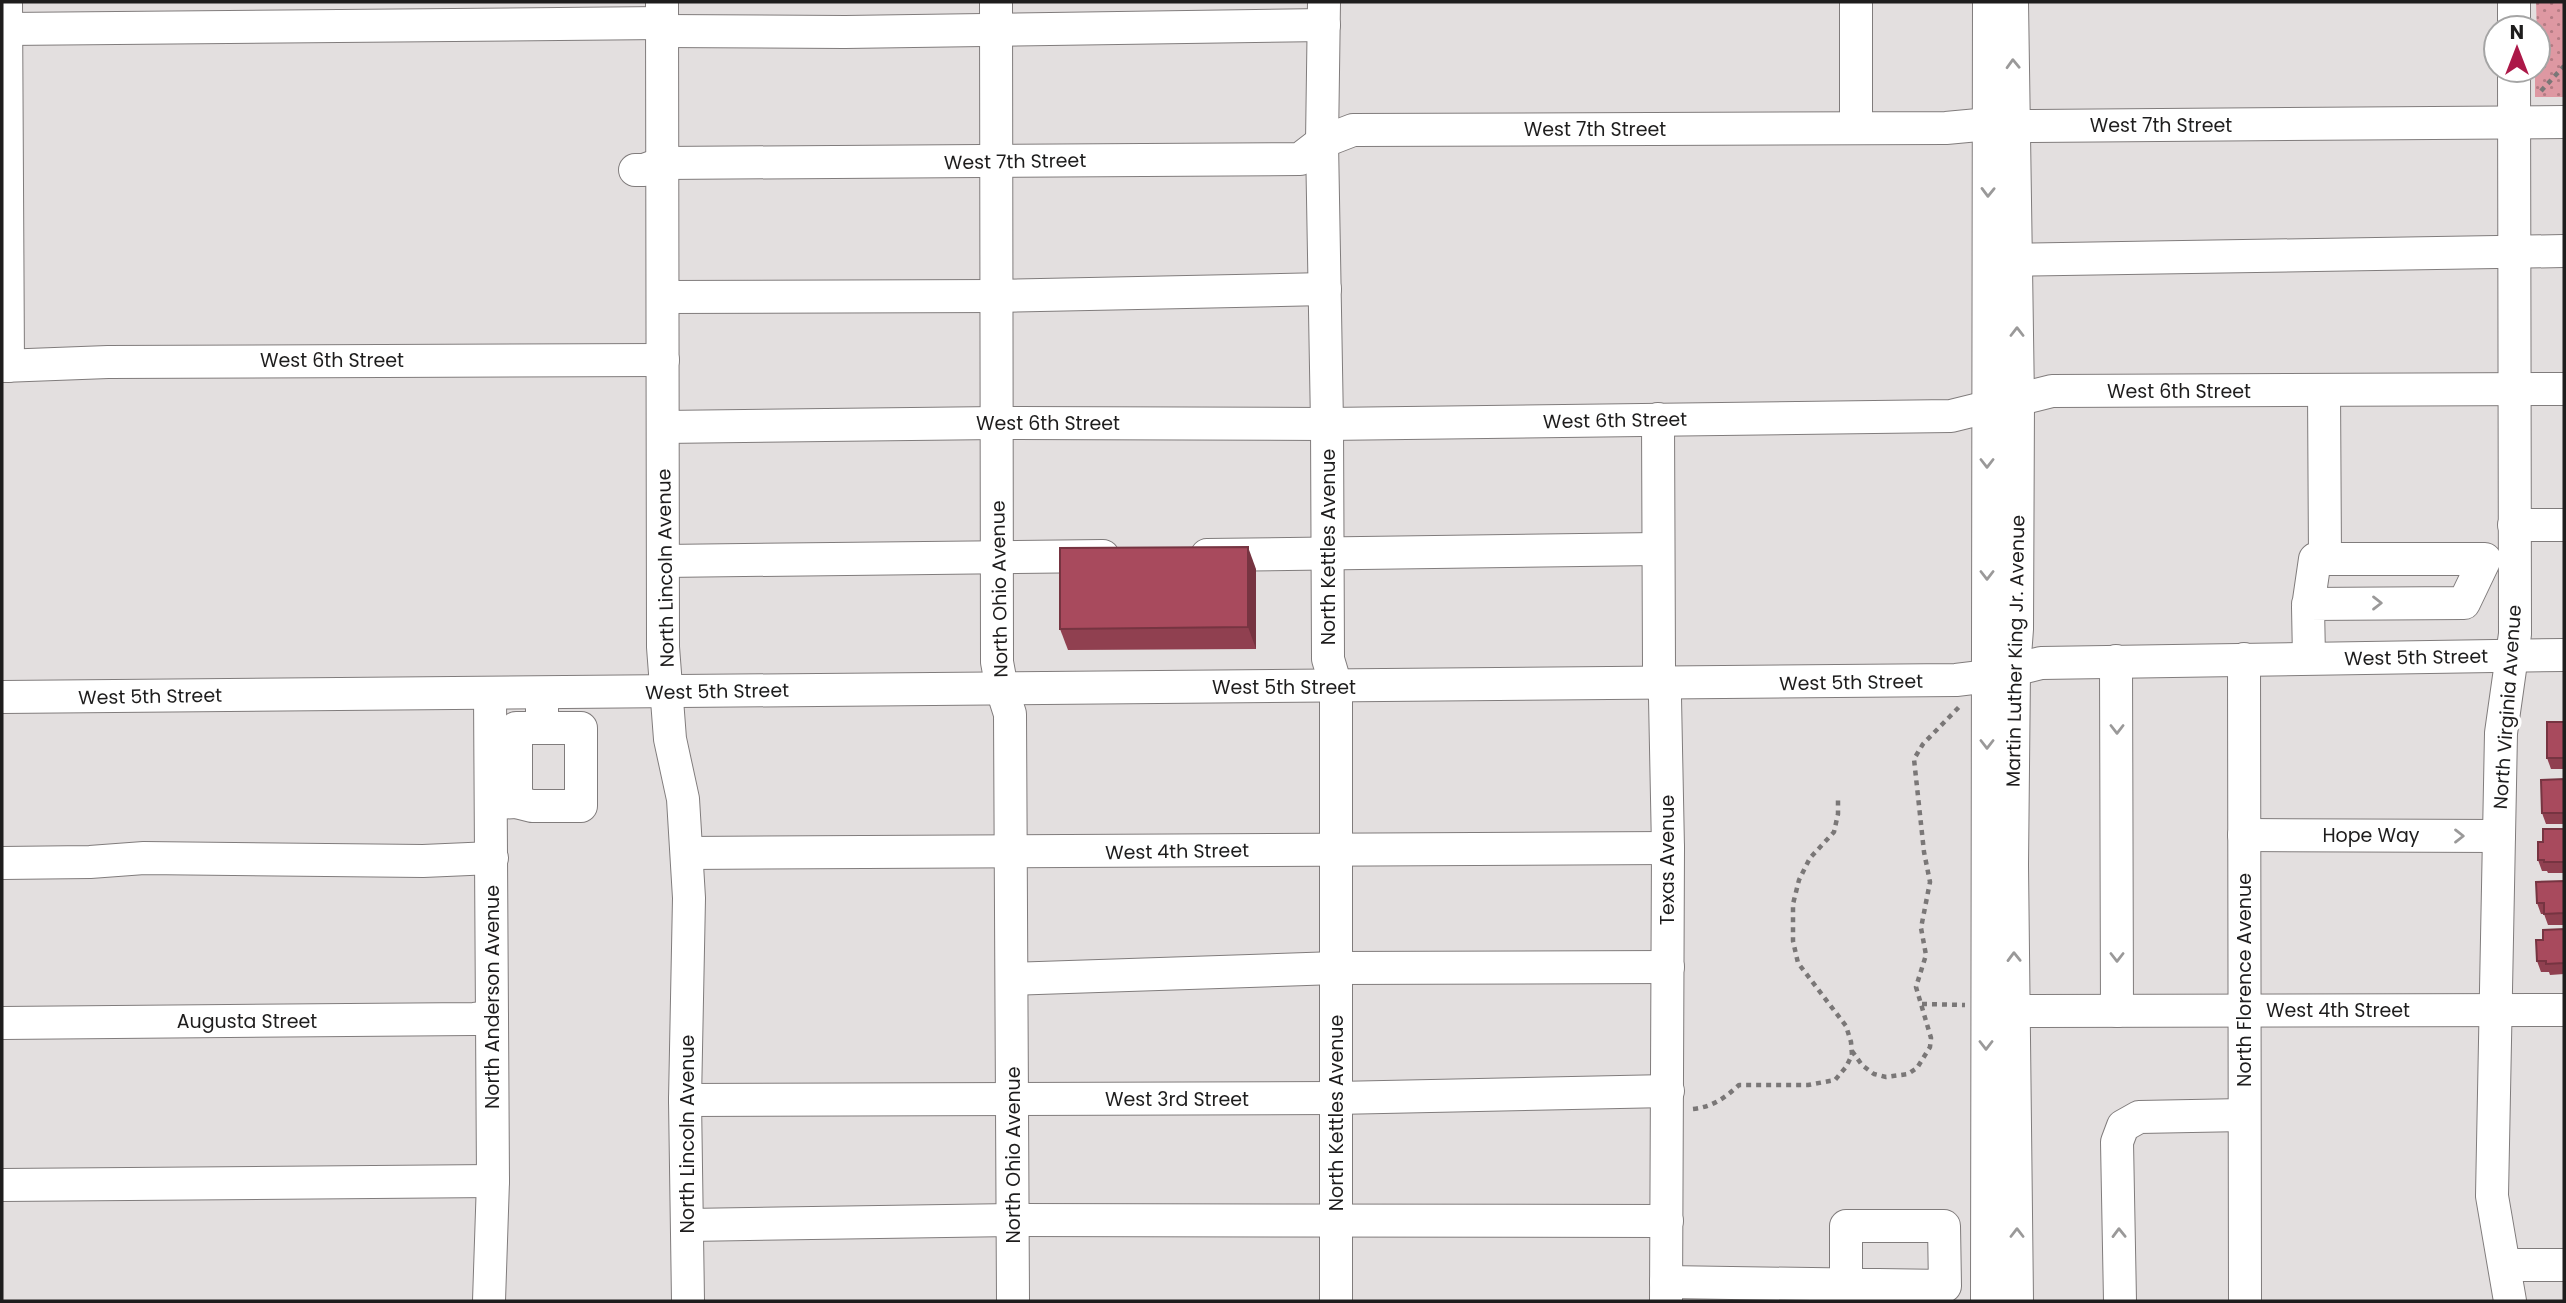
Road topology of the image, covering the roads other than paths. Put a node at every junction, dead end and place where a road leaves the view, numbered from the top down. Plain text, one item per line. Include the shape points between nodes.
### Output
1 (1856, 2) edge
2 (1989, 2) edge
3 (2012, 2) edge
4 (1324, 13) edge
5 (5, 15) edge
6 (996, 16) edge
7 (662, 19) edge
8 (2517, 84) edge
9 (2523, 111) junction
10 (2564, 121) edge
11 (2002, 125) junction
12 (1856, 128) junction
13 (1322, 142) junction
14 (997, 162) junction
15 (649, 167) junction
16 (2513, 251) junction
17 (2564, 251) edge
18 (2002, 260) junction
19 (1325, 289) junction
20 (997, 296) junction
21 (664, 297) junction
22 (663, 360) junction
23 (5, 366) edge
24 (2515, 389) junction
25 (2564, 389) edge
26 (2324, 390) junction
27 (2018, 400) junction
28 (1987, 407) junction
29 (1658, 419) junction
30 (997, 423) junction
31 (1327, 425) junction
32 (663, 427) junction
33 (2514, 525) junction
34 (2564, 525) edge
35 (1657, 549) junction
36 (1328, 554) junction
37 (1134, 556) edge
38 (1175, 556) edge
39 (997, 557) junction
40 (2325, 559) junction
41 (2500, 559) junction
42 (663, 561) junction
43 (2308, 604) junction
44 (2511, 655) junction
45 (2564, 655) edge
46 (2309, 658) junction
47 (2244, 659) junction
48 (2116, 661) junction
49 (1990, 681) junction
50 (1662, 684) junction
51 (1336, 686) junction
52 (1002, 689) junction
53 (543, 692) junction
54 (607, 692) junction
55 (668, 692) junction
56 (490, 693) junction
57 (2, 697) edge
58 (542, 728) junction
59 (581, 728) junction
60 (503, 752) junction
61 (504, 802) junction
62 (2244, 835) junction
63 (2499, 835) junction
64 (1336, 848) junction
65 (1668, 848) junction
66 (687, 853) junction
67 (1010, 853) junction
68 (492, 858) junction
69 (2, 863) edge
70 (1668, 967) junction
71 (1336, 968) junction
72 (1012, 979) junction
73 (1991, 1009) junction
74 (2244, 1010) junction
75 (2496, 1010) junction
76 (2564, 1010) edge
77 (2117, 1011) junction
78 (492, 1017) junction
79 (2, 1023) edge
80 (1336, 1098) junction
81 (685, 1100) junction
82 (1013, 1100) junction
83 (1677, 1101) junction
84 (2244, 1115) junction
85 (493, 1181) junction
86 (2, 1185) edge
87 (1013, 1220) junction
88 (1336, 1220) junction
89 (1667, 1221) junction
90 (688, 1225) junction
91 (2505, 1265) junction
92 (2564, 1265) edge
93 (1666, 1291) edge
94 (1846, 1293) edge
95 (489, 1301) edge
96 (688, 1301) edge
97 (1013, 1301) edge
98 (1336, 1301) edge
99 (1987, 1301) edge
100 (2017, 1301) edge
101 (2120, 1301) edge
102 (2245, 1301) edge
103 (2510, 1301) edge

1 - 12 street
2 - 11 street, Martin Luther King Jr. Avenue
11 -> 3 street, Martin Luther King Jr. Avenue
4 - 6 street
4 - 13 street, North Kettles Avenue
5 - 7 street
5 - 23 street
6 - 7 street
6 - 14 street, North Ohio Avenue
7 - 15 street, North Lincoln Avenue
8 - 9 street, North Virginia Avenue
9 - 10 street, West 7th Street
9 - 11 street, West 7th Street
9 - 16 street, North Virginia Avenue
11 - 12 street, West 7th Street
11 - 18 street, Martin Luther King Jr. Avenue
12 - 13 street, West 7th Street via 1353,130
13 - 14 street, West 7th Street via 1300,159
13 - 19 street, North Kettles Avenue
14 - 15 street, West 7th Street
14 - 20 street, North Ohio Avenue
15 - 21 street, North Lincoln Avenue
16 - 17 street
16 - 18 street
16 - 24 street, North Virginia Avenue
27 -> 18 street, Martin Luther King Jr. Avenue
18 - 28 street, Martin Luther King Jr. Avenue
19 - 20 street
19 - 31 street, North Kettles Avenue
20 - 21 street
20 - 30 street, North Ohio Avenue
21 - 22 street, North Lincoln Avenue
22 - 23 street, West 6th Street
22 - 32 street, North Lincoln Avenue
24 - 25 street, West 6th Street
24 - 26 street, West 6th Street
24 - 33 street, North Virginia Avenue
26 - 27 street, West 6th Street via 2052,391
26 - 40 street
27 - 28 street, West 6th Street
27 - 49 street, Martin Luther King Jr. Avenue via 2017,629
28 - 29 street, West 6th Street via 1951,416
28 -> 49 street, Martin Luther King Jr. Avenue
29 - 31 street, West 6th Street
29 - 35 street, Texas Avenue
30 - 31 street, West 6th Street
30 - 32 street, West 6th Street
30 - 39 street, North Ohio Avenue
31 - 36 street, North Kettles Avenue
32 - 42 street, North Lincoln Avenue
33 - 34 street
33 - 41 street, North Virginia Avenue
35 - 36 street
35 - 50 street, Texas Avenue
36 - 38 street
36 - 51 street, North Kettles Avenue via 1328,659
37 - 39 street
39 - 42 street
39 - 52 street, North Ohio Avenue via 997,662
40 - 41 street
40 - 43 street via 2315,559
43 -> 41 street via 2464,603
41 - 44 street, North Virginia Avenue via 2515,634
42 - 55 street, North Lincoln Avenue
43 - 46 street
44 - 45 street, West 5th Street
44 - 46 street, West 5th Street
44 - 63 street, North Virginia Avenue via 2501,733
46 - 47 street, West 5th Street
47 - 48 street, West 5th Street
47 - 62 street, North Florence Avenue
48 - 49 street, West 5th Street via 2041,663
48 -> 77 street
49 - 50 street, West 5th Street
49 - 73 street, Martin Luther King Jr. Avenue via 2012,865
50 - 51 street, West 5th Street
50 - 65 street, Texas Avenue
51 - 52 street, West 5th Street
51 - 64 street, North Kettles Avenue
52 - 55 street, West 5th Street
52 - 67 street, North Ohio Avenue via 1010,713
53 - 54 street, West 5th Street
53 - 56 street, West 5th Street
53 - 58 street
54 - 55 street, West 5th Street
54 - 59 street
55 - 66 street, North Lincoln Avenue via 670,739 683,799
56 - 57 street, West 5th Street
56 - 60 street, North Anderson Avenue
58 - 59 street
58 - 60 street via 516,728
59 - 61 street via 581,806
60 - 61 street, North Anderson Avenue
61 - 68 street, North Anderson Avenue
62 -> 63 street, Hope Way
62 - 74 street, North Florence Avenue
63 - 75 street, North Virginia Avenue
64 - 65 street, West 4th Street
64 - 67 street, West 4th Street
64 - 71 street, North Kettles Avenue
65 - 70 street, Texas Avenue
66 - 67 street, West 4th Street
66 - 81 street, North Lincoln Avenue
67 - 72 street, North Ohio Avenue
68 - 69 street via 144,858
68 - 78 street, North Anderson Avenue
70 - 71 street
70 - 83 street, Texas Avenue
71 - 72 street
71 - 80 street, North Kettles Avenue
72 - 82 street, North Ohio Avenue
73 - 77 street, West 4th Street
73 -> 99 street, Martin Luther King Jr. Avenue
100 -> 73 street, Martin Luther King Jr. Avenue
74 - 75 street, West 4th Street
74 - 77 street, West 4th Street
74 - 84 street, North Florence Avenue
75 - 76 street, West 4th Street
75 - 91 street, North Virginia Avenue via 2492,1196
78 - 79 street, Augusta Street
78 - 85 street, North Anderson Avenue
80 - 82 street, West 3rd Street
80 - 83 street, West 3rd Street
80 - 88 street, North Kettles Avenue
81 - 82 street, West 3rd Street
81 - 90 street, North Lincoln Avenue
82 - 87 street, North Ohio Avenue
83 - 89 street, Texas Avenue
101 -> 84 street via 2117,1142 2123,1126 2139,1117
84 - 102 street, North Florence Avenue
85 - 86 street
85 - 95 street, North Anderson Avenue
87 - 88 street
87 - 90 street
87 - 97 street, North Ohio Avenue
88 - 89 street
88 - 98 street, North Kettles Avenue
89 - 93 street, Texas Avenue
90 - 96 street, North Lincoln Avenue
91 - 92 street
91 - 103 street, North Virginia Avenue
93 - 94 street

